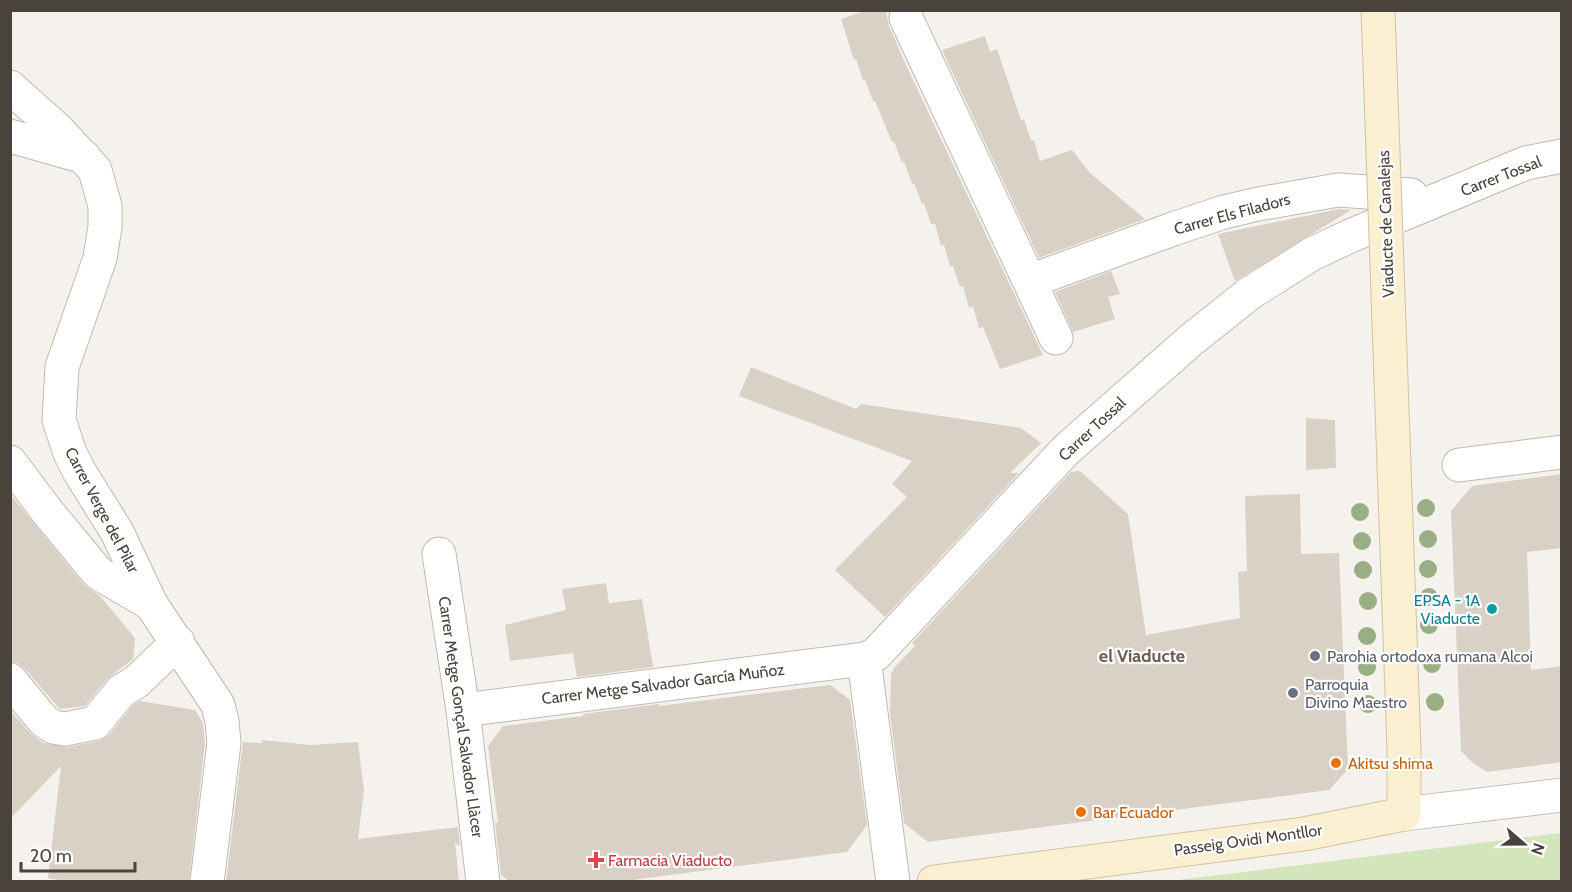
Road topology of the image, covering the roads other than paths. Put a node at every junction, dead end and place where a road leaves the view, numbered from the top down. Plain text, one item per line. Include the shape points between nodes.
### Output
1 (1378, 10) edge
2 (906, 18) dead end
3 (10, 87) edge
4 (10, 136) edge
5 (1562, 156) edge
6 (84, 157) junction
7 (1443, 199) junction
8 (1030, 281) junction
9 (1056, 338) dead end
10 (1562, 452) edge
11 (10, 462) edge
12 (1459, 465) dead end
13 (439, 554) dead end
14 (151, 604) junction
15 (178, 642) junction
16 (864, 659) junction
17 (10, 680) edge
18 (462, 710) junction
19 (1562, 795) edge
20 (1404, 814) junction
21 (207, 882) edge
22 (483, 882) edge
23 (893, 882) edge
24 (934, 882) edge

1 - 20 main road, Viaducte de Canalejas, bridge
2 - 8 street
3 - 6 street, Carrer Verge del Pilar
4 - 6 street
5 - 7 street, Carrer Tossal via 1526,164
6 - 14 street, Carrer Verge del Pilar via 95,170 105,206 105,227 100,258 62,367 59,420 70,453 117,532
7 - 8 street, Carrer Els Filadors via 1338,190 1288,198 1224,212
7 - 16 street, Carrer Tossal via 1312,254 1250,293 1066,450 884,648
8 - 9 street
10 - 12 street
11 - 14 street via 98,573
13 - 18 street, Carrer Metge Gonçal Salvador Llàcer
14 - 15 street, Carrer Verge del Pilar
15 - 17 street via 121,691 95,723 65,729 53,727
15 - 21 street, Carrer Verge del Pilar via 218,705 222,721 224,743
16 - 18 street, Carrer Metge Salvador García Muñoz
16 - 23 street
18 - 22 street, Carrer Metge Gonçal Salvador Llàcer
19 - 20 street, Passeig Ovidi Montllor
20 - 24 main road, Passeig Ovidi Montllor via 1304,834

